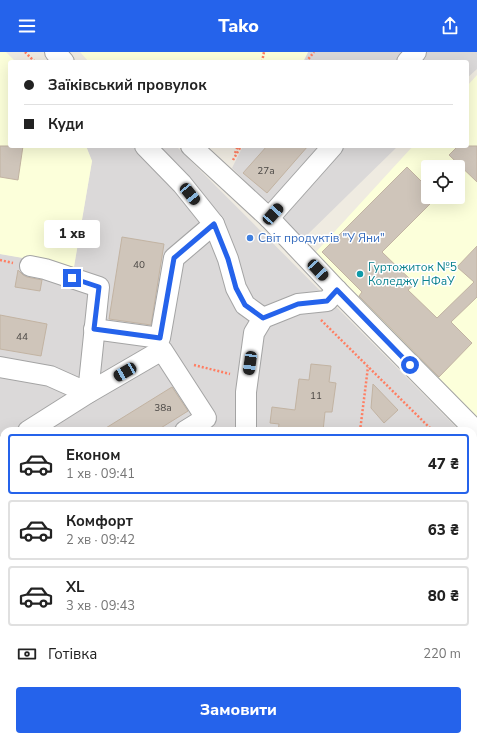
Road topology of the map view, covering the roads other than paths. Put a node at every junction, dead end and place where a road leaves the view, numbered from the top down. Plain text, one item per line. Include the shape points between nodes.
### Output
1 (55, 52) edge
2 (416, 52) edge
3 (62, 60) edge
4 (409, 60) edge
5 (147, 148) edge
6 (193, 148) edge
7 (331, 148) edge
8 (269, 218) junction
9 (214, 224) junction
10 (30, 266) dead end
11 (337, 290) junction
12 (263, 318) junction
13 (94, 329) junction
14 (164, 350) junction
15 (0, 367) edge
16 (88, 393) junction
17 (34, 427) edge
18 (191, 427) edge
19 (246, 427) edge
20 (472, 427) edge

1 - 3 street
2 - 4 street
5 - 9 street via 182,184
6 - 8 street
7 - 8 street
8 - 11 street
9 - 12 street via 236,288 245,305
9 - 14 street via 174,258
10 - 13 street via 99,287
11 - 12 street via 327,301 298,304
11 - 20 street
12 - 19 street via 254,333 246,392
13 - 14 street
13 - 16 street
14 - 16 street
14 - 18 street via 206,418
15 - 16 street via 50,376
16 - 17 street

